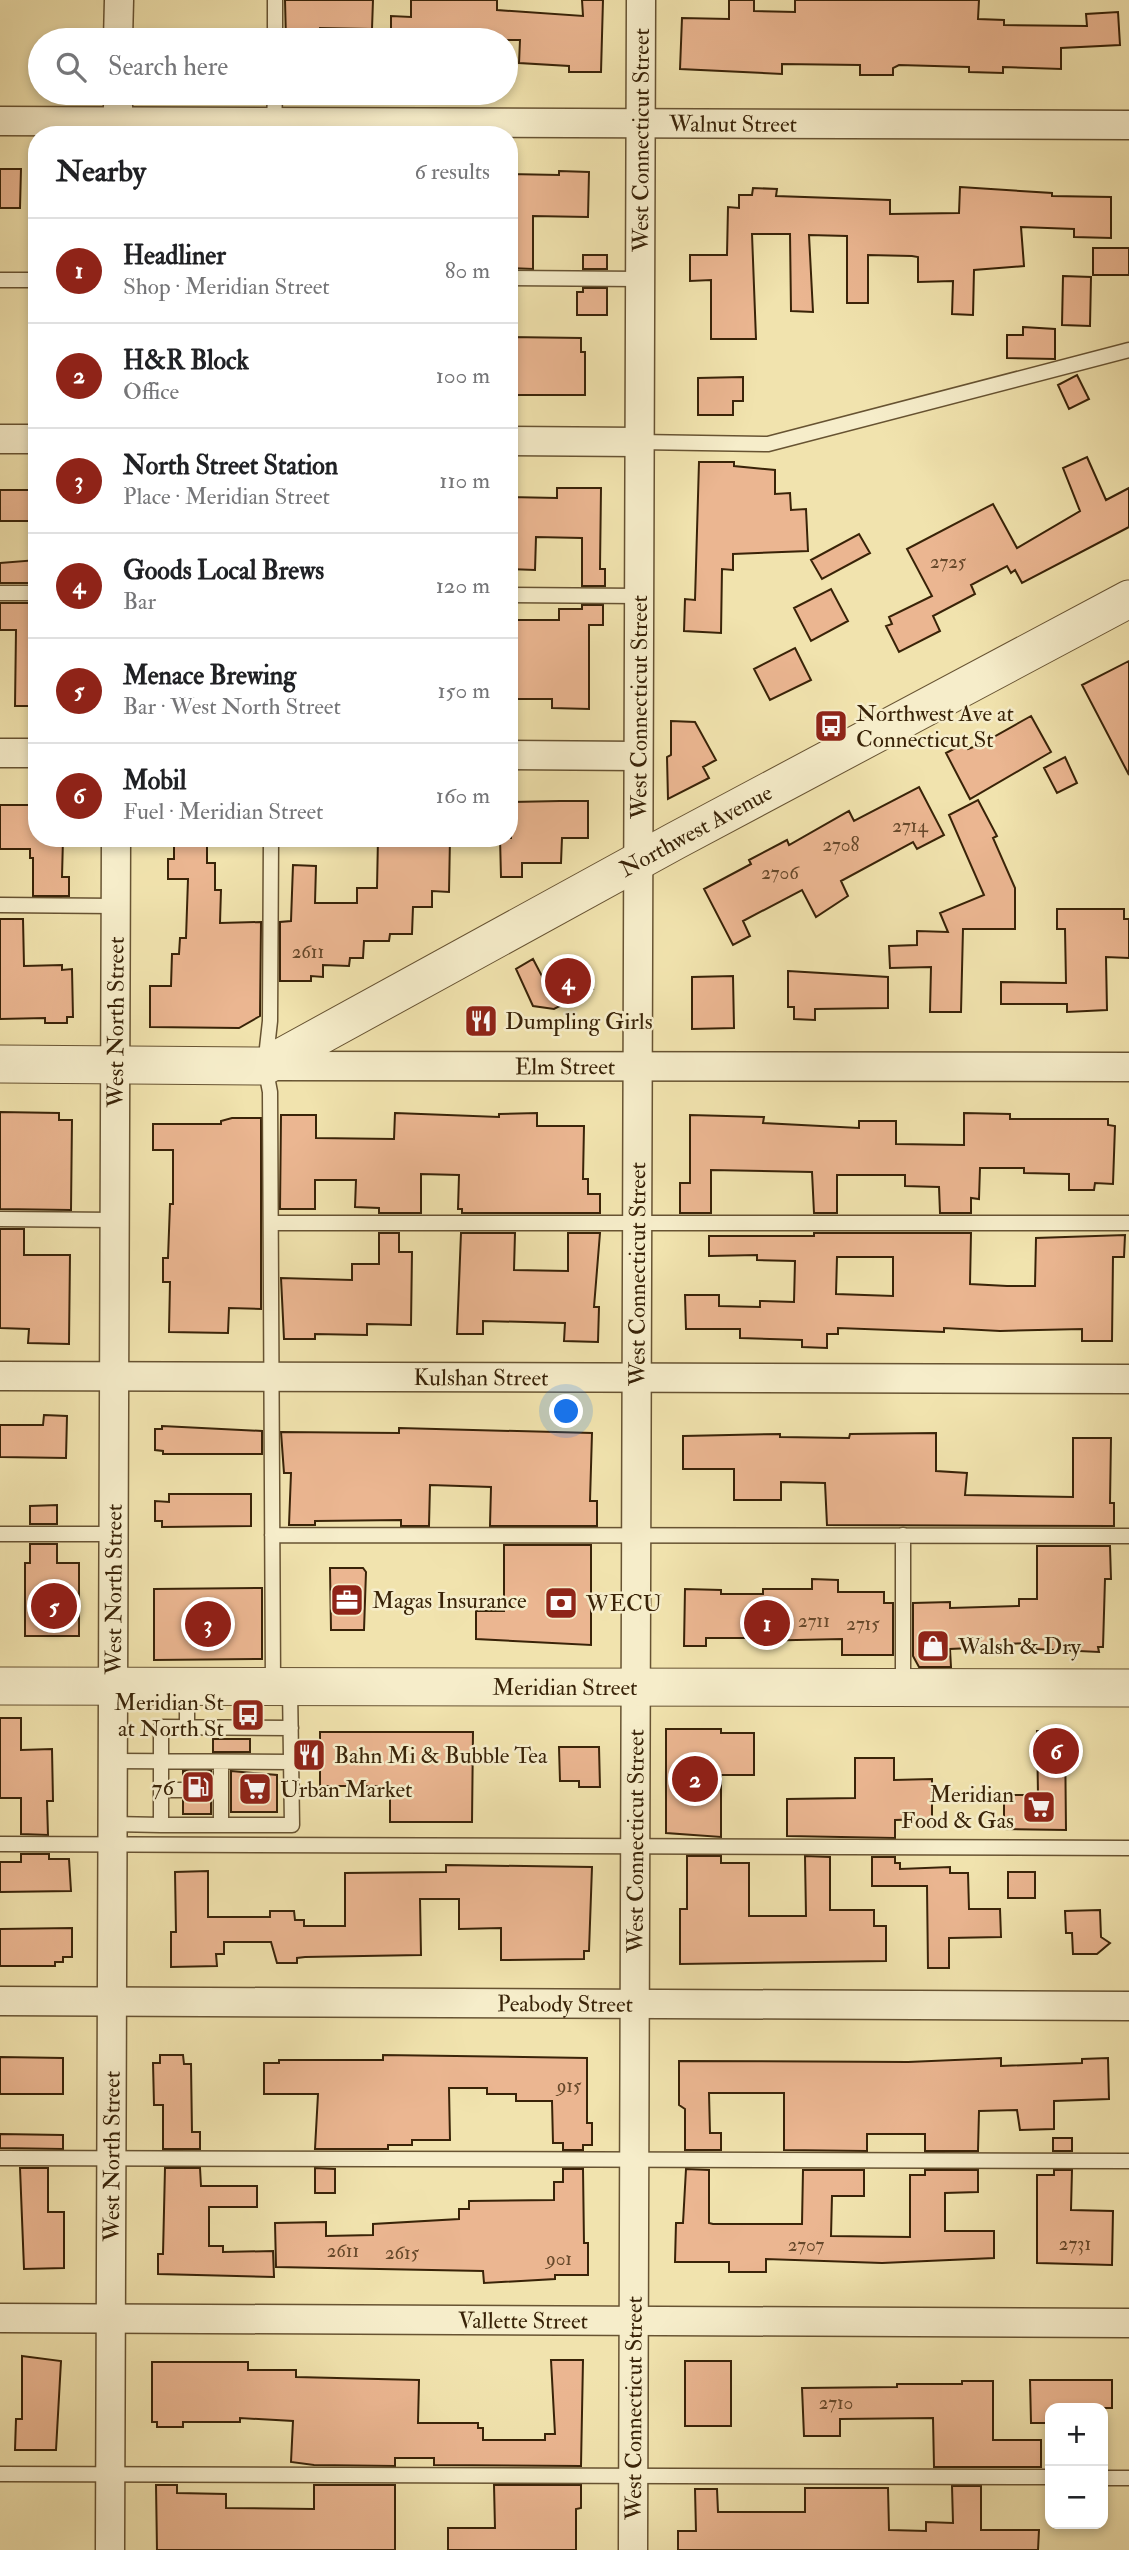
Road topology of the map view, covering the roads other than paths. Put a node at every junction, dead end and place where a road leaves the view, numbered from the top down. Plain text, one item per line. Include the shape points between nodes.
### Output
1 (119, 0) edge
2 (275, 0) edge
3 (641, 0) edge
4 (118, 28) edge
5 (275, 28) edge
6 (118, 105) edge
7 (275, 105) edge
8 (0, 121) edge
9 (640, 123) junction
10 (1129, 125) edge
11 (84, 126) edge
12 (118, 126) edge
13 (274, 126) edge
14 (420, 126) edge
15 (518, 278) edge
16 (640, 279) junction
17 (0, 280) edge
18 (28, 280) edge
19 (1129, 350) edge
20 (0, 439) edge
21 (28, 439) edge
22 (518, 441) edge
23 (639, 442) junction
24 (0, 593) edge
25 (28, 593) edge
26 (518, 595) edge
27 (639, 596) junction
28 (1129, 599) edge
29 (0, 752) edge
30 (28, 753) edge
31 (518, 755) edge
32 (638, 756) junction
33 (116, 847) edge
34 (271, 847) edge
35 (638, 862) junction
36 (0, 905) edge
37 (115, 906) junction
38 (0, 1064) edge
39 (115, 1065) junction
40 (265, 1066) junction
41 (637, 1066) junction
42 (1129, 1067) edge
43 (0, 1219) edge
44 (115, 1220) junction
45 (271, 1223) junction
46 (636, 1223) junction
47 (1129, 1223) edge
48 (0, 1376) edge
49 (114, 1376) junction
50 (272, 1377) junction
51 (636, 1377) junction
52 (1129, 1379) edge
53 (0, 1534) edge
54 (114, 1534) junction
55 (272, 1535) junction
56 (635, 1535) junction
57 (903, 1535) junction
58 (1129, 1536) edge
59 (0, 1686) edge
60 (113, 1686) junction
61 (187, 1686) junction
62 (281, 1687) junction
63 (635, 1687) junction
64 (902, 1688) junction
65 (1129, 1688) edge
66 (187, 1727) junction
67 (291, 1728) junction
68 (112, 1761) junction
69 (161, 1762) junction
70 (221, 1762) junction
71 (291, 1762) junction
72 (161, 1790) junction
73 (183, 1790) dead end
74 (161, 1825) junction
75 (221, 1825) junction
76 (113, 1835) junction
77 (0, 1844) edge
78 (635, 1847) junction
79 (1129, 1848) edge
80 (0, 2001) edge
81 (112, 2002) junction
82 (635, 2004) junction
83 (1129, 2007) edge
84 (0, 2158) edge
85 (111, 2158) junction
86 (634, 2158) junction
87 (1129, 2161) edge
88 (0, 2318) edge
89 (111, 2318) junction
90 (634, 2321) junction
91 (1129, 2323) edge
92 (0, 2474) edge
93 (110, 2474) junction
94 (634, 2476) junction
95 (1045, 2477) edge
96 (1108, 2478) edge
97 (1129, 2478) edge
98 (110, 2550) edge
99 (634, 2550) edge

1 - 4 street
2 - 5 lane
3 - 9 street, West Connecticut Street
6 - 12 street
7 - 13 lane
8 - 11 street, Walnut Street
9 - 10 street, Walnut Street
9 - 14 street, Walnut Street
9 - 16 street, West Connecticut Street
15 - 16 lane
16 - 23 street, West Connecticut Street
17 - 18 lane
19 - 23 lane via 768,444
20 - 21 street
22 - 23 street
23 - 27 street, West Connecticut Street
24 - 25 lane
26 - 27 lane
27 - 32 street, West Connecticut Street
28 - 35 street, Northwest Avenue
29 - 30 street
31 - 32 street
32 - 35 street, West Connecticut Street
33 - 37 street, West North Street
34 - 40 lane via 270,1021
35 - 40 street, Northwest Avenue
35 - 41 street, West Connecticut Street
36 - 37 lane
37 - 39 street, West North Street
38 - 39 street, Elm Street
39 - 40 street, Elm Street
39 - 44 street, West North Street
40 - 41 street, Elm Street
40 - 45 lane via 270,1091
41 - 42 street, Elm Street
41 - 46 street, West Connecticut Street
43 - 44 lane
44 - 49 street, West North Street
45 - 46 lane
45 - 50 lane
46 - 47 lane
46 - 51 street, West Connecticut Street
48 - 49 street, Kulshan Street
49 - 50 street, Kulshan Street
49 - 54 street, West North Street
50 - 51 street, Kulshan Street
50 - 55 lane
51 - 52 street, Kulshan Street
51 - 56 street, West Connecticut Street
53 - 54 lane
54 - 60 street, West North Street
55 - 56 lane
55 - 62 lane
56 - 57 lane
56 - 63 street, West Connecticut Street
57 - 58 lane
57 - 64 lane
59 - 60 street, Meridian Street
60 - 61 street, Meridian Street
60 - 68 street, West North Street
61 - 62 street, Meridian Street
61 - 66 lane
62 - 63 street, Meridian Street
62 - 67 lane
63 - 64 street, Meridian Street
63 - 78 street, West Connecticut Street
64 - 65 street, Meridian Street
66 - 67 lane
66 - 69 lane via 161,1727
67 - 71 lane
68 - 69 lane
68 - 76 street, West North Street
69 - 70 lane
69 - 72 lane
70 - 71 lane
70 - 75 lane
71 - 75 lane via 292,1825
72 - 73 lane
72 - 74 lane
74 - 75 lane
74 - 76 lane
76 - 77 lane
76 - 78 lane
76 - 81 street, West North Street
78 - 79 lane
78 - 82 street, West Connecticut Street
80 - 81 street, Peabody Street
81 - 82 street, Peabody Street
81 - 85 street, West North Street
82 - 83 street, Peabody Street
82 - 86 street, West Connecticut Street
84 - 85 lane
85 - 86 lane
85 - 89 street, West North Street
86 - 87 lane
86 - 90 street, West Connecticut Street
88 - 89 street, Vallette Street
89 - 90 street, Vallette Street
89 - 93 street, West North Street
90 - 91 street, Vallette Street
90 - 94 street, West Connecticut Street
92 - 93 lane
93 - 94 lane
93 - 98 street, West North Street
94 - 95 lane
94 - 99 street, West Connecticut Street
96 - 97 lane

